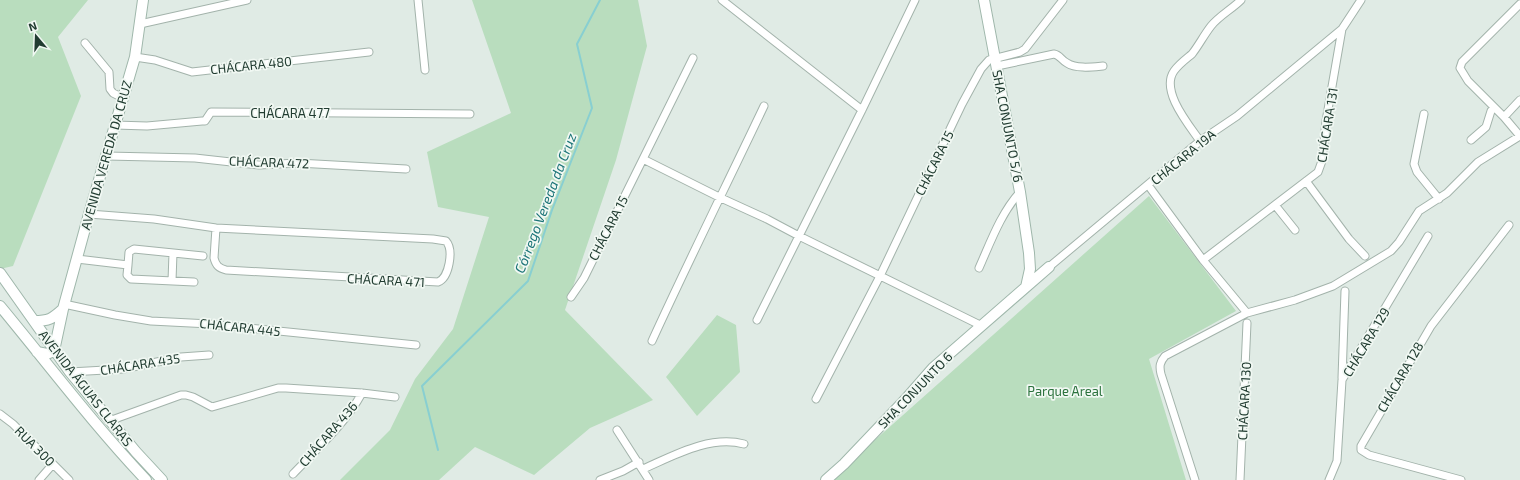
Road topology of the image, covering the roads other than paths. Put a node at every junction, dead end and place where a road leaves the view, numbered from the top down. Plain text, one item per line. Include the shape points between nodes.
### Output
1 (143, 0) edge
2 (247, 0) edge
3 (418, 0) edge
4 (722, 0) edge
5 (915, 0) edge
6 (984, 0) edge
7 (1063, 0) edge
8 (1241, 0) edge
9 (1361, 0) edge
10 (1520, 4) edge
11 (140, 24) junction
12 (1342, 29) junction
13 (85, 43) dead end
14 (369, 52) dead end
15 (135, 57) junction
16 (693, 58) dead end
17 (996, 62) junction
18 (1103, 66) dead end
19 (426, 70) dead end
20 (123, 98) junction
21 (1520, 100) edge
22 (764, 106) dead end
23 (1494, 108) junction
24 (862, 110) junction
25 (470, 114) dead end
26 (1424, 114) dead end
27 (1504, 117) junction
28 (115, 125) junction
29 (1520, 136) edge
30 (1471, 140) dead end
31 (1200, 141) junction
32 (107, 156) junction
33 (643, 159) junction
34 (406, 169) dead end
35 (1306, 181) junction
36 (1148, 185) junction
37 (1020, 192) junction
38 (721, 198) junction
39 (1439, 199) junction
40 (1275, 205) junction
41 (89, 214) junction
42 (1509, 225) dead end
43 (216, 228) junction
44 (1295, 230) dead end
45 (799, 236) junction
46 (1428, 236) dead end
47 (174, 253) junction
48 (1029, 253) junction
49 (203, 256) dead end
50 (1365, 256) dead end
51 (77, 259) junction
52 (1203, 260) junction
53 (128, 265) junction
54 (1049, 267) junction
55 (979, 268) dead end
56 (0, 273) edge
57 (880, 276) junction
58 (172, 281) junction
59 (194, 282) dead end
60 (1026, 288) junction
61 (1345, 291) dead end
62 (572, 297) dead end
63 (0, 306) edge
64 (64, 306) junction
65 (1247, 313) junction
66 (757, 320) dead end
67 (34, 321) junction
68 (1247, 323) dead end
69 (982, 326) junction
70 (652, 341) dead end
71 (416, 345) dead end
72 (54, 350) junction
73 (38, 352) junction
74 (209, 355) dead end
75 (70, 372) junction
76 (1342, 380) junction
77 (362, 393) junction
78 (394, 397) dead end
79 (816, 399) dead end
80 (0, 414) edge
81 (109, 421) junction
82 (617, 430) dead end
83 (744, 444) dead end
84 (136, 452) junction
85 (127, 460) junction
86 (639, 462) junction
87 (53, 464) junction
88 (643, 469) junction
89 (293, 474) dead end
90 (39, 480) edge
91 (69, 480) edge
92 (146, 480) edge
93 (162, 480) edge
94 (600, 480) edge
95 (649, 480) edge
96 (826, 480) edge
97 (1195, 480) edge
98 (1240, 480) edge
99 (1329, 480) edge
100 (1461, 480) edge

1 - 11 street, AVENIDA VEREDA DA CRUZ
2 - 11 street
3 - 19 street
4 - 24 street
5 - 24 street
6 - 17 street, SHA CONJUNTO 5/6
7 - 17 street via 1025,48
8 - 31 street via 1211,26 1192,53 1172,74 1170,90 1175,102
9 - 12 street
10 - 23 street via 1462,62 1460,68 1468,81
11 - 15 street, AVENIDA VEREDA DA CRUZ
12 - 31 street, CHÁCARA 19A via 1237,116
12 - 35 street, CHÁCARA 131 via 1326,121 1322,162 1318,172
13 - 20 street via 109,72 110,89
14 - 15 street, CHÁCARA 480 via 192,72 155,60
15 - 20 street, AVENIDA VEREDA DA CRUZ
16 - 33 street, CHÁCARA 15
17 - 18 street via 1054,54 1069,64 1084,68
17 - 37 street, SHA CONJUNTO 5/6
17 - 57 street, CHÁCARA 15 via 986,62 974,80
20 - 28 street, AVENIDA VEREDA DA CRUZ
21 - 27 street
22 - 38 street
23 - 27 street
23 - 30 street via 1486,127
24 - 45 street
25 - 28 street, CHÁCARA 477 via 211,112 205,121 147,126
26 - 39 street via 1414,164 1417,172
27 - 29 street
28 - 32 street, AVENIDA VEREDA DA CRUZ
29 - 39 street via 1478,162
31 - 36 street, CHÁCARA 19A
32 - 34 street, CHÁCARA 472
32 - 41 street, AVENIDA VEREDA DA CRUZ
33 - 38 street
33 - 62 street, CHÁCARA 15
35 - 40 street, CHÁCARA 131
35 - 50 street via 1349,239
36 - 52 street
36 - 54 street, CHÁCARA 19A
37 - 48 street, SHA CONJUNTO 5/6
37 - 55 street via 1010,203
38 - 45 street
38 - 70 street
39 - 65 street via 1416,215 1391,251 1333,286
40 - 44 street
40 - 52 street, CHÁCARA 131
41 - 43 street, CHÁCARA 471 via 154,219
41 - 51 street, AVENIDA VEREDA DA CRUZ
42 - 100 street, CHÁCARA 128 via 1430,326 1361,446 1361,450 1369,456
43 - 43 street, CHÁCARA 471 via 433,239 446,241 450,246 450,252 444,277 438,282 226,270 215,263
45 - 57 street
45 - 66 street
46 - 76 street, CHÁCARA 129
47 - 49 street
47 - 53 street via 134,249 129,252
47 - 58 street
48 - 54 street via 1038,263
48 - 60 street, SHA CONJUNTO 5/6 via 1030,268
51 - 53 street
51 - 64 street, AVENIDA VEREDA DA CRUZ
52 - 65 street
53 - 58 street via 127,274 131,279
54 - 60 street, CHÁCARA 19A
56 - 67 street, AVENIDA ÁGUAS CLARAS
57 - 69 street
57 - 79 street, CHÁCARA 15
58 - 59 street
60 - 69 street, SHA CONJUNTO 6
61 - 76 street
63 - 73 street, AVENIDA ÁGUAS CLARAS
64 - 67 street via 54,318
64 - 71 street, CHÁCARA 445 via 151,322 210,324
64 - 72 street, AVENIDA VEREDA DA CRUZ
65 - 97 street via 1165,356 1159,366
67 - 72 street, AVENIDA ÁGUAS CLARAS
68 - 98 street, CHÁCARA 130
69 - 96 street, SHA CONJUNTO 6 via 933,368
72 - 73 street via 47,354
72 - 75 street, AVENIDA ÁGUAS CLARAS
73 - 85 street, AVENIDA ÁGUAS CLARAS
74 - 75 street, CHÁCARA 435 via 181,357 123,369
75 - 81 street, AVENIDA ÁGUAS CLARAS
76 - 99 street, CHÁCARA 129 via 1337,461
77 - 78 street, CHÁCARA 436
77 - 81 street, CHÁCARA 436 via 278,388 212,407 193,397 181,395
77 - 89 street, CHÁCARA 436 via 330,435
80 - 87 street, RUA 300
81 - 84 street, AVENIDA ÁGUAS CLARAS
82 - 86 street
83 - 88 street via 724,441 704,445
84 - 85 street
84 - 93 street, AVENIDA ÁGUAS CLARAS
85 - 92 street, AVENIDA ÁGUAS CLARAS
86 - 88 street
86 - 94 street
87 - 90 street
87 - 91 street, RUA 300
88 - 95 street

